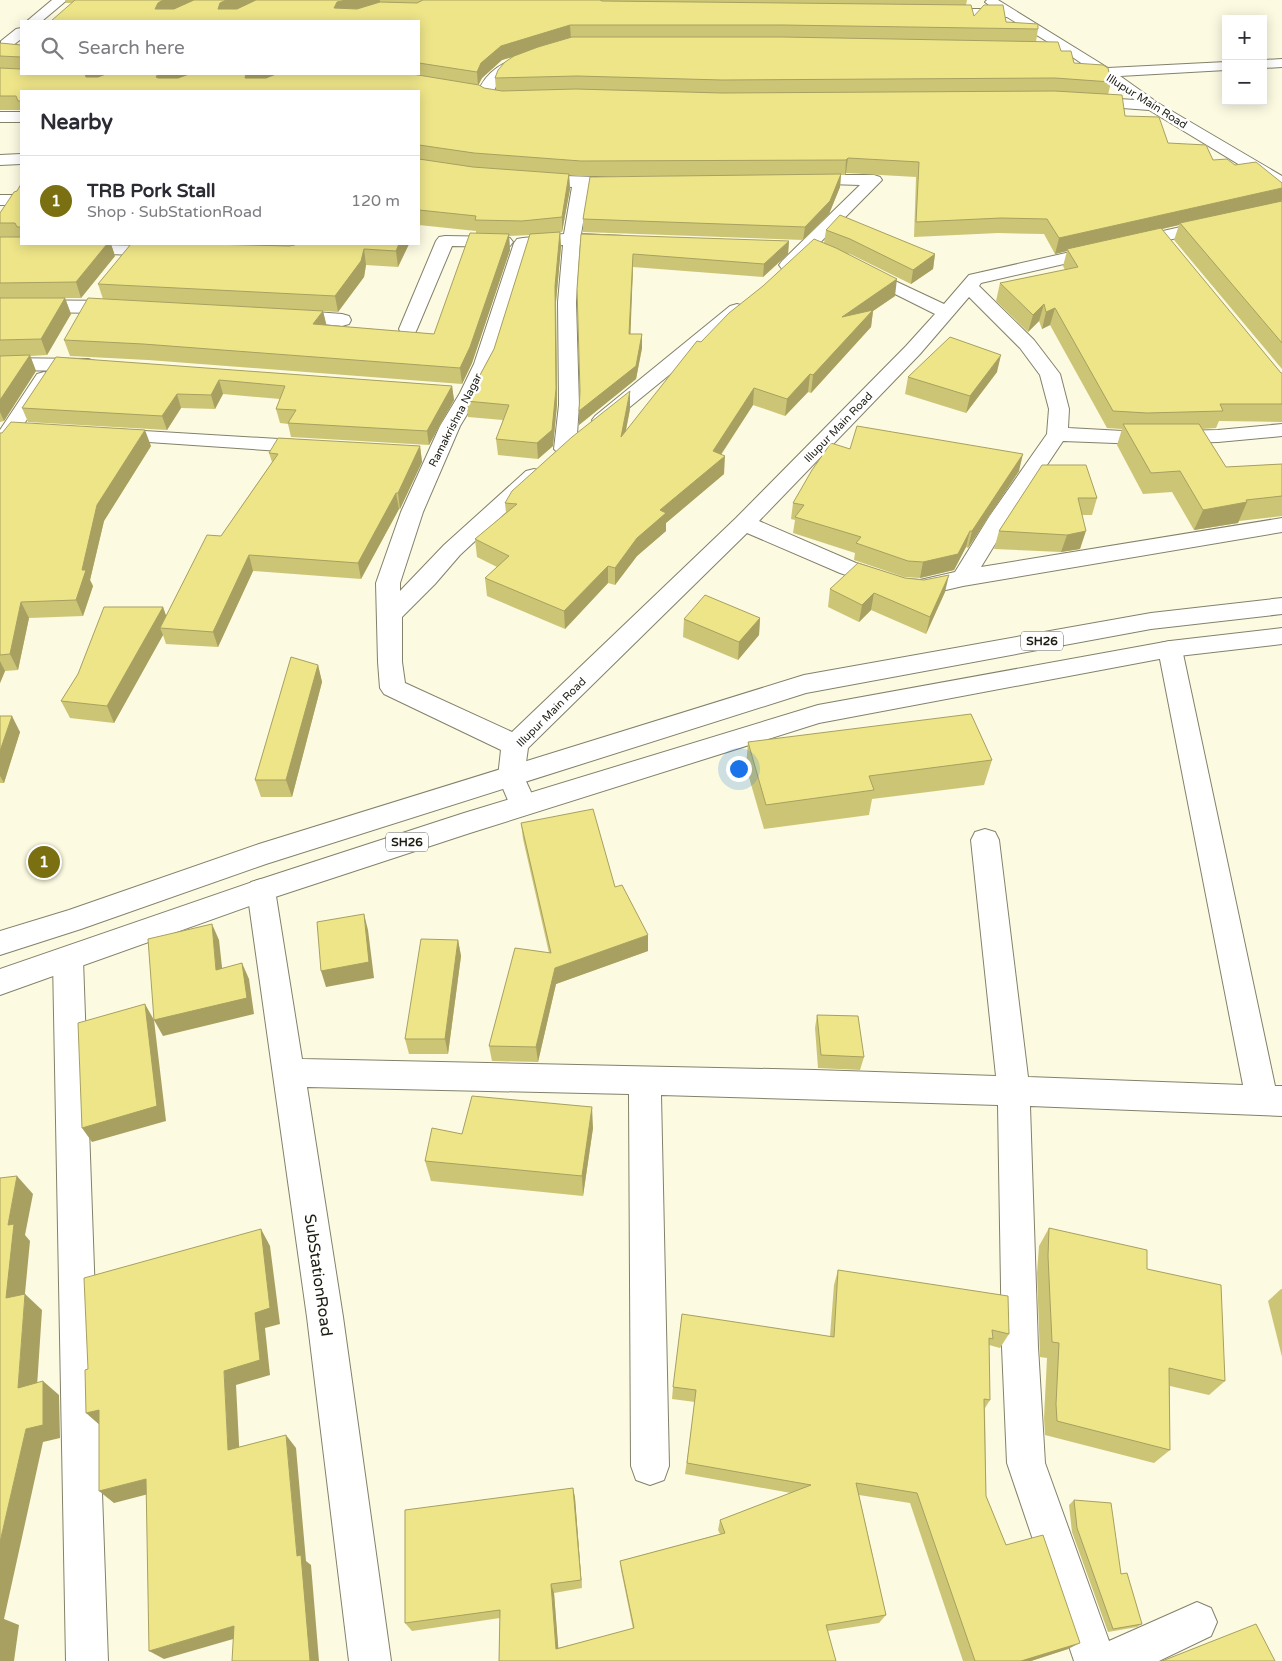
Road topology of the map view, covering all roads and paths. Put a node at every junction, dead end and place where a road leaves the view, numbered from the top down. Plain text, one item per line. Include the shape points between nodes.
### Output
1 (60, 0) edge
2 (988, 0) edge
3 (921, 13) edge
4 (1007, 13) junction
5 (35, 20) edge
6 (20, 33) edge
7 (6, 44) edge
8 (1014, 49) edge
9 (1071, 50) junction
10 (539, 56) edge
11 (1267, 64) edge
12 (1282, 64) edge
13 (1222, 66) edge
14 (1103, 73) junction
15 (531, 98) edge
16 (1070, 100) edge
17 (1153, 106) junction
18 (0, 117) edge
19 (20, 117) edge
20 (20, 159) edge
21 (0, 160) edge
22 (513, 178) edge
23 (787, 181) edge
24 (642, 182) edge
25 (581, 183) junction
26 (1282, 183) edge
27 (0, 200) edge
28 (20, 200) edge
29 (1282, 209) edge
30 (572, 239) junction
31 (631, 241) edge
32 (523, 243) junction
33 (0, 244) edge
34 (20, 244) edge
35 (68, 245) edge
36 (135, 246) edge
37 (779, 246) edge
38 (817, 250) junction
39 (178, 251) edge
40 (850, 264) edge
41 (118, 269) edge
42 (773, 279) edge
43 (969, 286) junction
44 (100, 291) edge
45 (752, 298) edge
46 (0, 306) edge
47 (87, 306) junction
48 (136, 308) edge
49 (946, 312) junction
50 (273, 315) edge
51 (342, 320) dead end
52 (78, 322) edge
53 (408, 329) dead end
54 (58, 355) junction
55 (0, 364) edge
56 (110, 366) edge
57 (1282, 430) edge
58 (10, 434) edge
59 (89, 434) edge
60 (1058, 434) junction
61 (328, 448) edge
62 (565, 449) junction
63 (744, 523) junction
64 (1282, 525) edge
65 (963, 578) junction
66 (1282, 606) edge
67 (390, 615) junction
68 (1282, 636) edge
69 (1170, 649) junction
70 (515, 745) junction
71 (511, 776) junction
72 (523, 805) junction
73 (985, 840) dead end
74 (261, 890) junction
75 (0, 943) edge
76 (68, 960) junction
77 (0, 982) edge
78 (289, 1073) junction
79 (645, 1080) junction
80 (1014, 1091) junction
81 (1272, 1101) edge
82 (650, 1466) dead end
83 (1197, 1622) dead end
84 (87, 1661) edge
85 (370, 1661) edge
86 (1094, 1661) edge
87 (1113, 1661) edge

1 - 5 street
2 - 4 street, Illupur Main Road
3 - 4 street
4 - 9 street, Illupur Main Road
6 - 7 street
8 - 9 street
9 - 14 street, Illupur Main Road
10 - 15 street via 508,65 480,93 491,98
11 - 12 street
13 - 14 street
14 - 17 street, Illupur Main Road
16 - 17 street
17 - 26 street, Illupur Main Road
18 - 19 street
20 - 21 street
22 - 25 street
23 - 38 street via 874,180
24 - 25 street
25 - 30 street
27 - 28 street
29 - 43 street, Illupur Main Road via 1165,243 976,279
30 - 31 street
30 - 32 street
30 - 62 street via 567,302 569,405
32 - 53 street via 444,241
32 - 67 street, Ramakrishna Nagar via 484,364 461,392 450,426 427,453 412,512 388,583
33 - 34 street
35 - 36 street
36 - 39 street
36 - 41 street
37 - 38 street
38 - 42 street
40 - 49 street
43 - 49 street, Illupur Main Road
43 - 60 street via 1027,344 1050,374 1059,408
44 - 47 street
45 - 62 street
46 - 47 street
47 - 48 street
47 - 52 street
49 - 63 street, Illupur Main Road
50 - 51 street
54 - 55 street
54 - 56 street
54 - 58 street
57 - 60 street via 1141,438
59 - 61 street
60 - 65 street
62 - 67 street via 452,550
63 - 65 street via 848,568 902,586 920,588
63 - 70 street, Illupur Main Road
64 - 65 street
66 - 71 street, SH26 via 1151,621 804,684
67 - 70 street, Ramakrishna Nagar via 393,688
68 - 69 street, SH26
69 - 72 street, SH26 via 818,714
69 - 81 street
70 - 71 street, Illupur Main Road
71 - 72 street, Illupur Main Road
71 - 75 street, SH26 via 259,855
72 - 74 street, SH26
73 - 80 street
74 - 76 street, SH26
74 - 78 street, SubStationRoad
76 - 77 street, SH26
76 - 84 street
78 - 79 street
78 - 85 street, SubStationRoad
79 - 80 street
79 - 82 street
80 - 81 street
80 - 86 street via 1026,1463
83 - 87 street

